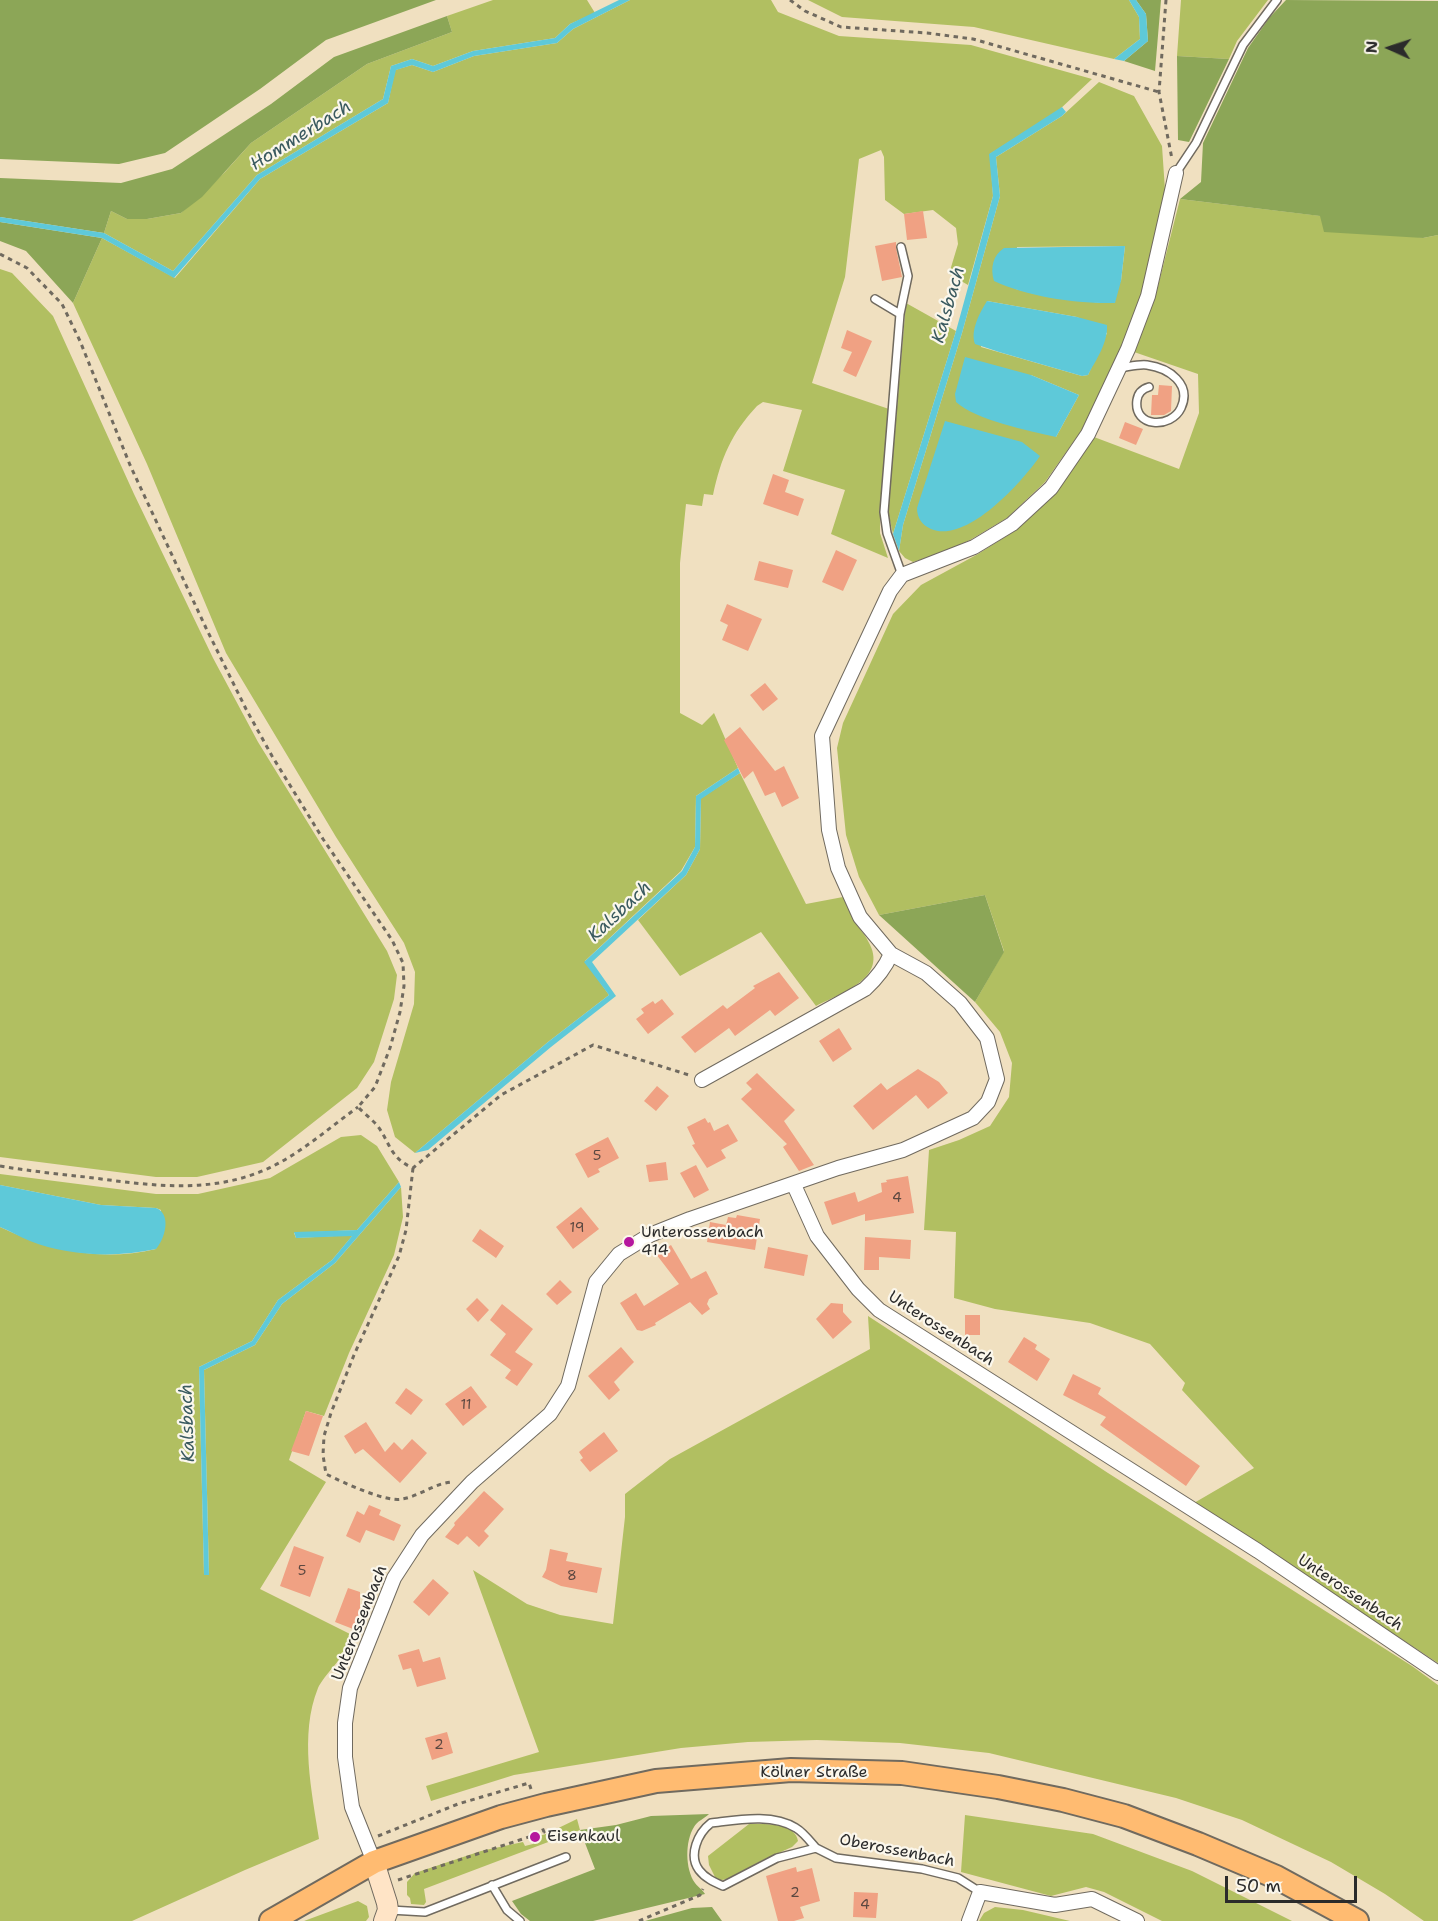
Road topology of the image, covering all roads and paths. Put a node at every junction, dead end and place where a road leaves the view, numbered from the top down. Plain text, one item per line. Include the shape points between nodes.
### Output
1 (790, 0) edge
2 (1166, 0) edge
3 (1277, 0) edge
4 (1159, 92) junction
5 (1176, 173) junction
6 (901, 247) dead end
7 (0, 254) edge
8 (875, 299) dead end
9 (900, 314) junction
10 (1119, 368) junction
11 (1149, 387) dead end
12 (902, 575) junction
13 (891, 954) junction
14 (702, 1080) joint
15 (358, 1107) junction
16 (0, 1166) edge
17 (413, 1167) junction
18 (794, 1185) junction
19 (472, 1482) junction
20 (1438, 1673) edge
21 (816, 1848) junction
22 (566, 1857) dead end
23 (374, 1862) junction
24 (708, 1879) junction
25 (492, 1884) junction
26 (980, 1892) junction
27 (386, 1915) edge
28 (271, 1921) edge
29 (520, 1921) edge
30 (639, 1921) edge
31 (969, 1921) edge
32 (1137, 1921) edge
33 (1357, 1921) edge

1 - 4 path via 841,27 973,39
2 - 4 path
3 - 5 lane via 1243,45 1196,142
4 - 5 path
5 - 10 street via 1148,296
6 - 9 lane via 908,276
7 - 15 path via 27,268 62,304 130,465 246,709 403,963 404,986 390,1048 375,1087
8 - 9 lane
9 - 12 lane via 884,512
10 - 11 lane via 1145,364 1177,377 1183,388 1178,415 1169,421 1145,421 1139,415 1138,396
10 - 12 street via 1088,434 1051,488 1012,524 974,547
12 - 13 street via 890,591 822,736 829,830 838,868 860,917
13 - 14 street via 865,989
13 - 18 street via 926,973 960,1003 987,1038 997,1079 988,1102 973,1118 903,1150
14 - 17 path via 593,1045 501,1095
15 - 16 path via 290,1157 234,1181 197,1187 157,1186
15 - 17 path via 377,1125 401,1163
17 - 19 path via 399,1256 354,1355 324,1436 326,1474 394,1500 444,1483
18 - 19 street, Unterossenbach via 690,1219 650,1235 619,1254 596,1282 568,1386 550,1414
18 - 20 street, Unterossenbach via 817,1236 879,1310 1258,1551
19 - 23 street, Unterossenbach via 422,1535 394,1578 350,1688 345,1756 350,1797
21 - 24 lane, Oberossenbach via 777,1858 723,1886
21 - 24 lane via 796,1828 778,1820 711,1823 698,1837 695,1852 697,1868
21 - 26 lane, Oberossenbach via 836,1858 922,1869 958,1878
22 - 25 lane
23 - 27 street via 386,1894
23 - 28 main road, Kölner Straße
23 - 33 main road, Kölner Straße via 546,1804 656,1781 791,1770 902,1773 998,1786 1124,1816 1276,1877
24 - 30 path via 700,1895
25 - 27 lane via 425,1912
25 - 29 lane via 507,1910
26 - 31 street
26 - 32 street, Oberossenbach via 1055,1905 1092,1899

